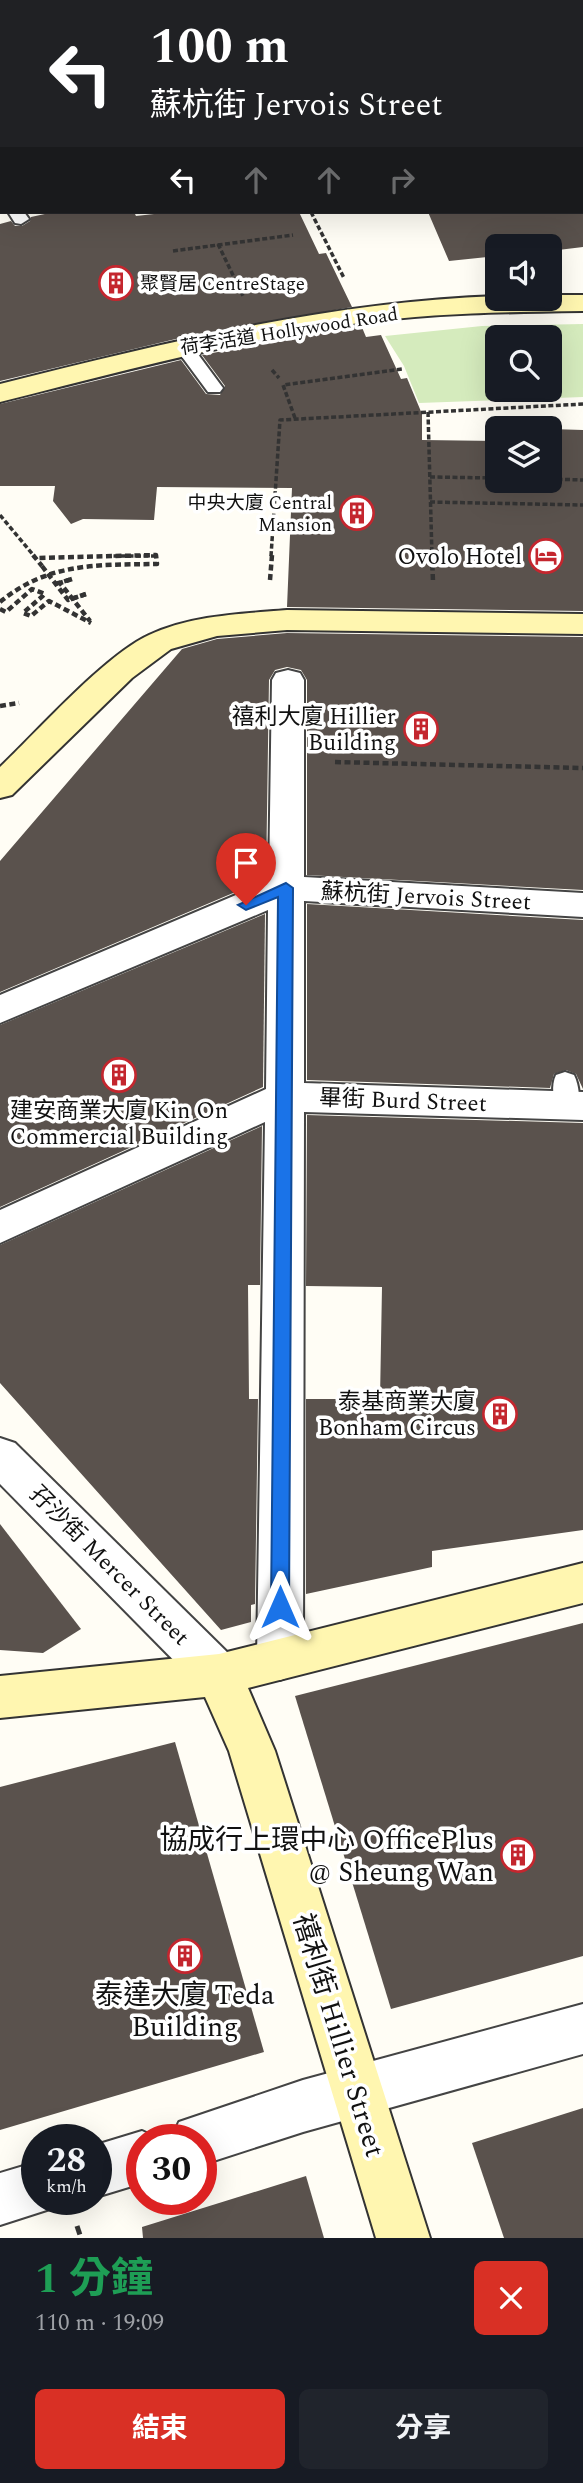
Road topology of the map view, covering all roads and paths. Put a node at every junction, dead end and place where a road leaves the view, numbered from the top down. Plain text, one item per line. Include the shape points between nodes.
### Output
1 (311, 214) edge
2 (293, 234) dead end
3 (218, 244) junction
4 (173, 251) dead end
5 (345, 278) dead end
6 (583, 303) edge
7 (248, 306) dead end
8 (183, 346) junction
9 (402, 369) dead end
10 (214, 388) dead end
11 (0, 393) edge
12 (583, 404) edge
13 (428, 412) junction
14 (295, 418) junction
15 (430, 477) junction
16 (485, 478) edge
17 (562, 479) edge
18 (583, 480) edge
19 (430, 502) junction
20 (583, 505) edge
21 (0, 515) edge
22 (432, 557) dead end
23 (36, 558) junction
24 (49, 573) junction
25 (270, 582) dead end
26 (56, 584) junction
27 (71, 598) junction
28 (0, 602) edge
29 (0, 610) edge
30 (583, 624) edge
31 (288, 680) dead end
32 (19, 703) dead end
33 (0, 706) edge
34 (329, 761) dead end
35 (583, 768) edge
36 (0, 787) edge
37 (286, 888) junction
38 (583, 905) edge
39 (0, 1010) edge
40 (283, 1097) junction
41 (572, 1098) edge
42 (0, 1227) edge
43 (0, 1456) edge
44 (583, 1583) edge
45 (281, 1660) junction
46 (219, 1675) junction
47 (0, 1697) edge
48 (583, 2029) edge
49 (356, 2092) junction
50 (217, 2134) edge
51 (21, 2193) edge
52 (0, 2199) edge
53 (76, 2222) dead end
54 (81, 2238) edge
55 (403, 2238) edge

1 - 5 path
2 - 3 path
3 - 4 path
3 - 7 path
6 - 8 street, 荷李活道 Hollywood Road via 361,315
8 - 10 lane
8 - 11 street, 荷李活道 Hollywood Road
9 - 14 path via 283,385
12 - 13 path
13 - 14 path
13 - 15 path
14 - 25 path via 280,420
15 - 16 path
15 - 19 path
17 - 18 path
19 - 20 path
19 - 22 path
21 - 23 path
23 - 24 path via 156,555 157,564
23 - 26 path, bridge
24 - 26 path, bridge
24 - 28 path via 24,582
26 - 27 path, bridge via 72,579 60,583
26 - 27 path, bridge via 69,599 86,594
27 - 29 path via 92,623 49,601 31,616 23,613 45,594 32,589 6,612
30 - 36 street via 287,620 187,633 160,642 120,671
31 - 37 street
32 - 33 path
34 - 35 path
37 - 38 street, 蘇杭街 Jervois Street
37 - 39 street, 蘇杭街 Jervois Street
37 - 40 street
40 - 41 street, 畢街 Burd Street
40 - 42 street, 畢街 Burd Street
40 - 45 street
43 - 46 street, 孖沙街 Mercer Street
44 - 45 street
45 - 46 street
46 - 47 street
46 - 49 street, 禧利街 Hillier Street via 252,1751
48 - 49 street
49 - 50 street
49 - 55 street, 禧利街 Hillier Street
51 - 52 street
53 - 54 path

